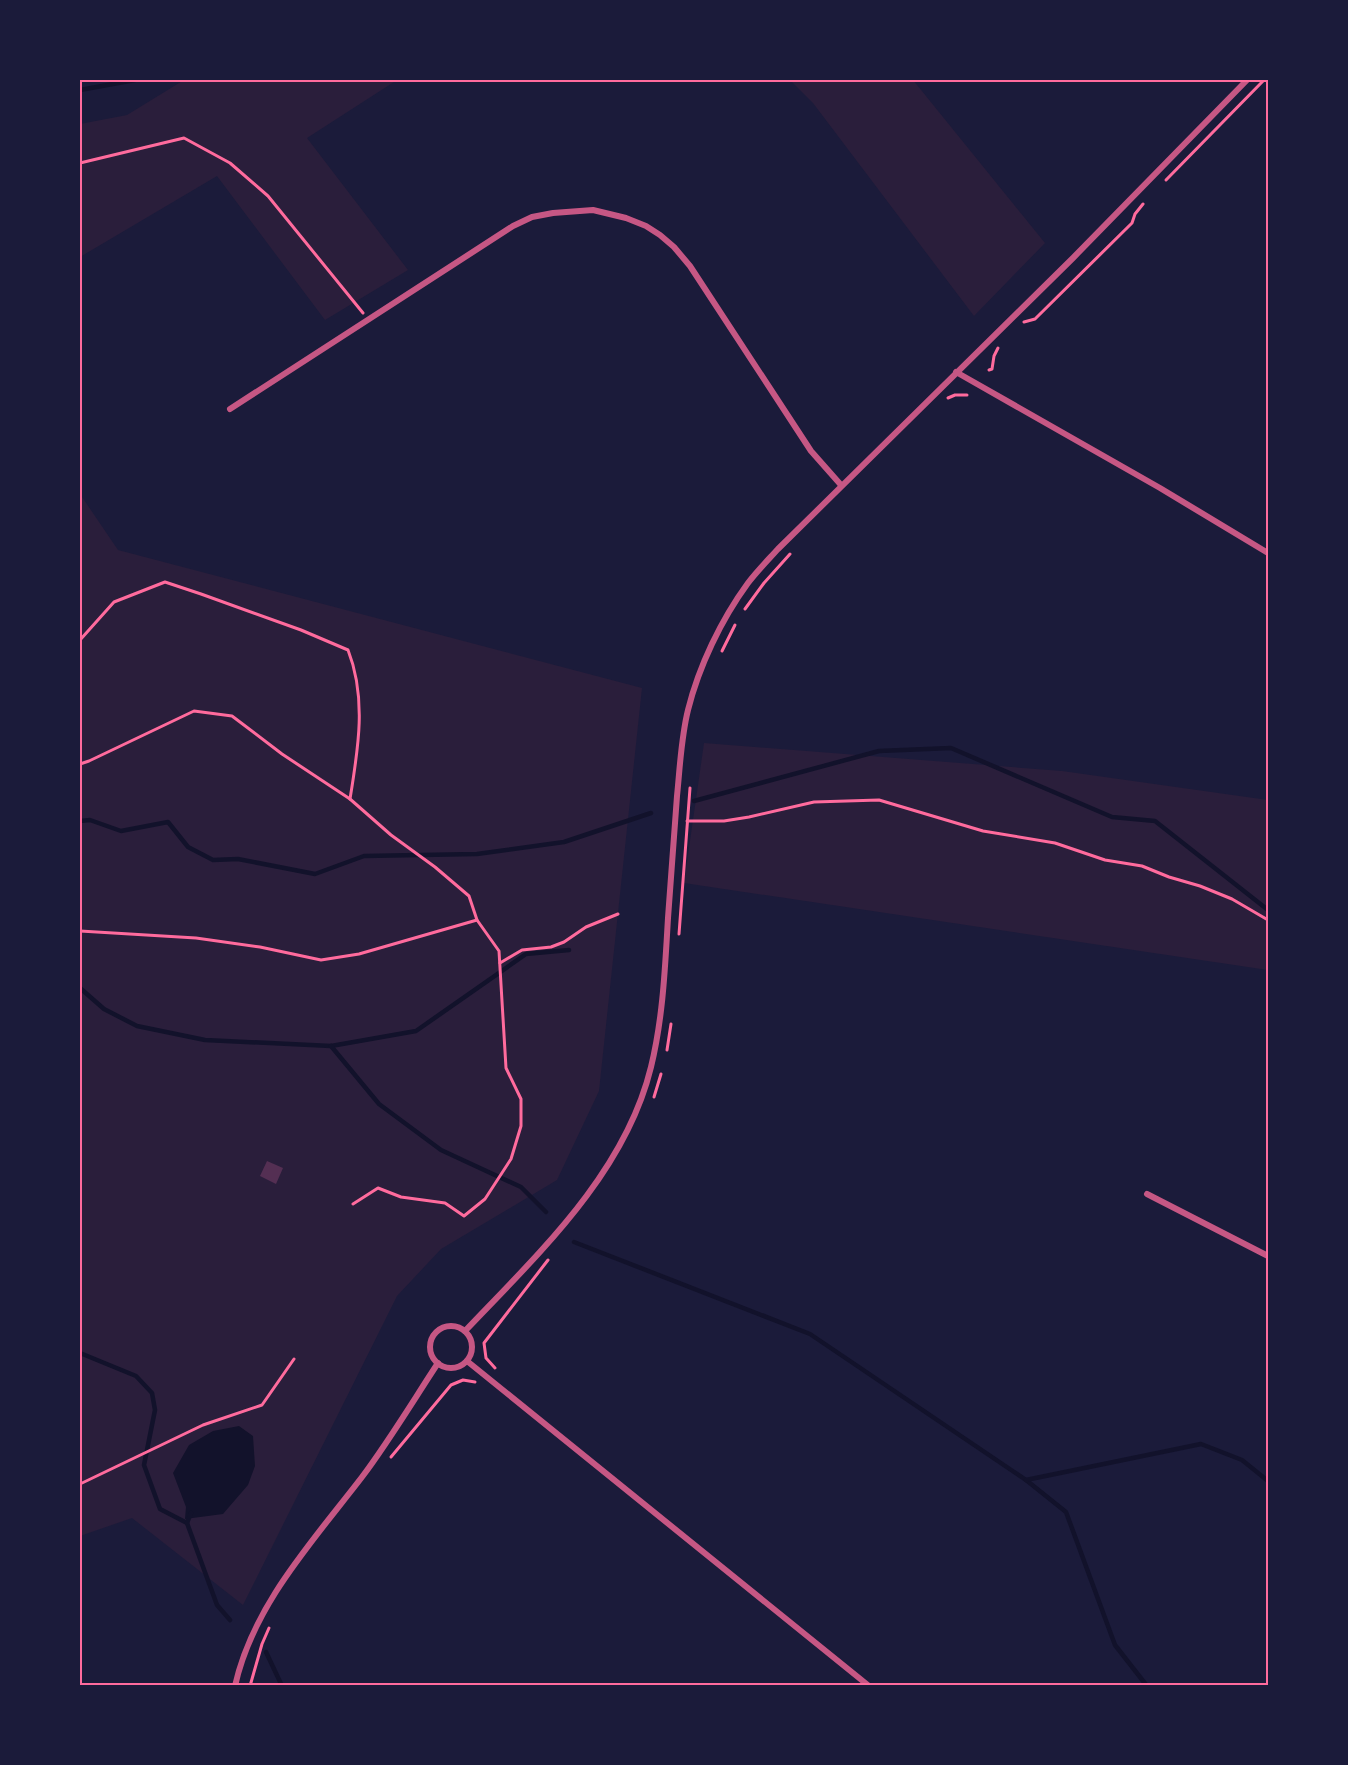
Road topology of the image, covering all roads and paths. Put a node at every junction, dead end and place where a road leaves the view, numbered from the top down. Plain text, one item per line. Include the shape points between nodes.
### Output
1 (1247, 80) edge
2 (1264, 80) edge
3 (80, 163) edge
4 (1166, 180) dead end
5 (1150, 196) dead end
6 (368, 319) junction
7 (1019, 328) dead end
8 (999, 347) dead end
9 (989, 370) dead end
10 (956, 372) junction
11 (967, 395) dead end
12 (941, 401) dead end
13 (230, 409) dead end
14 (841, 485) junction
15 (791, 553) dead end
16 (1269, 553) edge
17 (740, 616) dead end
18 (736, 625) dead end
19 (80, 640) edge
20 (722, 652) dead end
21 (80, 764) edge
22 (690, 788) dead end
23 (350, 799) junction
24 (675, 821) junction
25 (688, 821) junction
26 (618, 914) dead end
27 (477, 920) junction
28 (1269, 920) edge
29 (80, 931) edge
30 (678, 945) dead end
31 (500, 963) junction
32 (672, 1013) dead end
33 (665, 1056) dead end
34 (663, 1066) dead end
35 (651, 1103) dead end
36 (1147, 1194) dead end
37 (353, 1204) dead end
38 (555, 1252) dead end
39 (1269, 1256) edge
40 (465, 1331) junction
41 (294, 1359) dead end
42 (467, 1361) junction
43 (438, 1363) junction
44 (499, 1371) dead end
45 (476, 1383) dead end
46 (384, 1465) dead end
47 (80, 1484) edge
48 (270, 1626) dead end
49 (235, 1686) edge
50 (250, 1686) edge
51 (869, 1686) edge

1 - 10 street
2 - 4 path
3 - 6 path via 184,138 230,163 268,196
5 - 7 path via 1132,223 1035,319 1025,321
6 - 13 street
6 - 14 street via 532,217 593,210 626,218 660,235 690,266 811,451
8 - 9 path
10 - 14 street
10 - 16 street
11 - 12 path
14 - 24 street via 749,582 703,664 688,710
15 - 17 path
18 - 20 path
19 - 23 path via 114,602 165,582 348,650 360,706 359,748
21 - 23 path via 194,711 232,716
22 - 25 path
23 - 27 path via 468,896
24 - 25 path
24 - 40 street via 661,1014 651,1068 637,1109 616,1150 554,1237
25 - 28 path via 732,819 814,802 879,800 983,831 1055,843 1105,860 1142,866 1232,899
25 - 30 path
26 - 31 path via 586,927 564,942 522,950
27 - 29 path via 359,954 321,960 196,938
27 - 31 path via 499,951
31 - 37 path via 506,1068 520,1099 521,1126 511,1158 485,1199 464,1216 445,1203 401,1197 378,1188
32 - 33 path
34 - 35 path
36 - 39 street
38 - 44 path via 484,1343 486,1358
40 - 42 street via 472,1349
40 - 43 street via 449,1327 435,1335 431,1350
41 - 47 path via 262,1405 203,1425
42 - 43 street via 453,1368
42 - 51 street
43 - 49 street via 364,1475 290,1570 246,1649
45 - 46 path via 463,1380 443,1392
48 - 50 path

